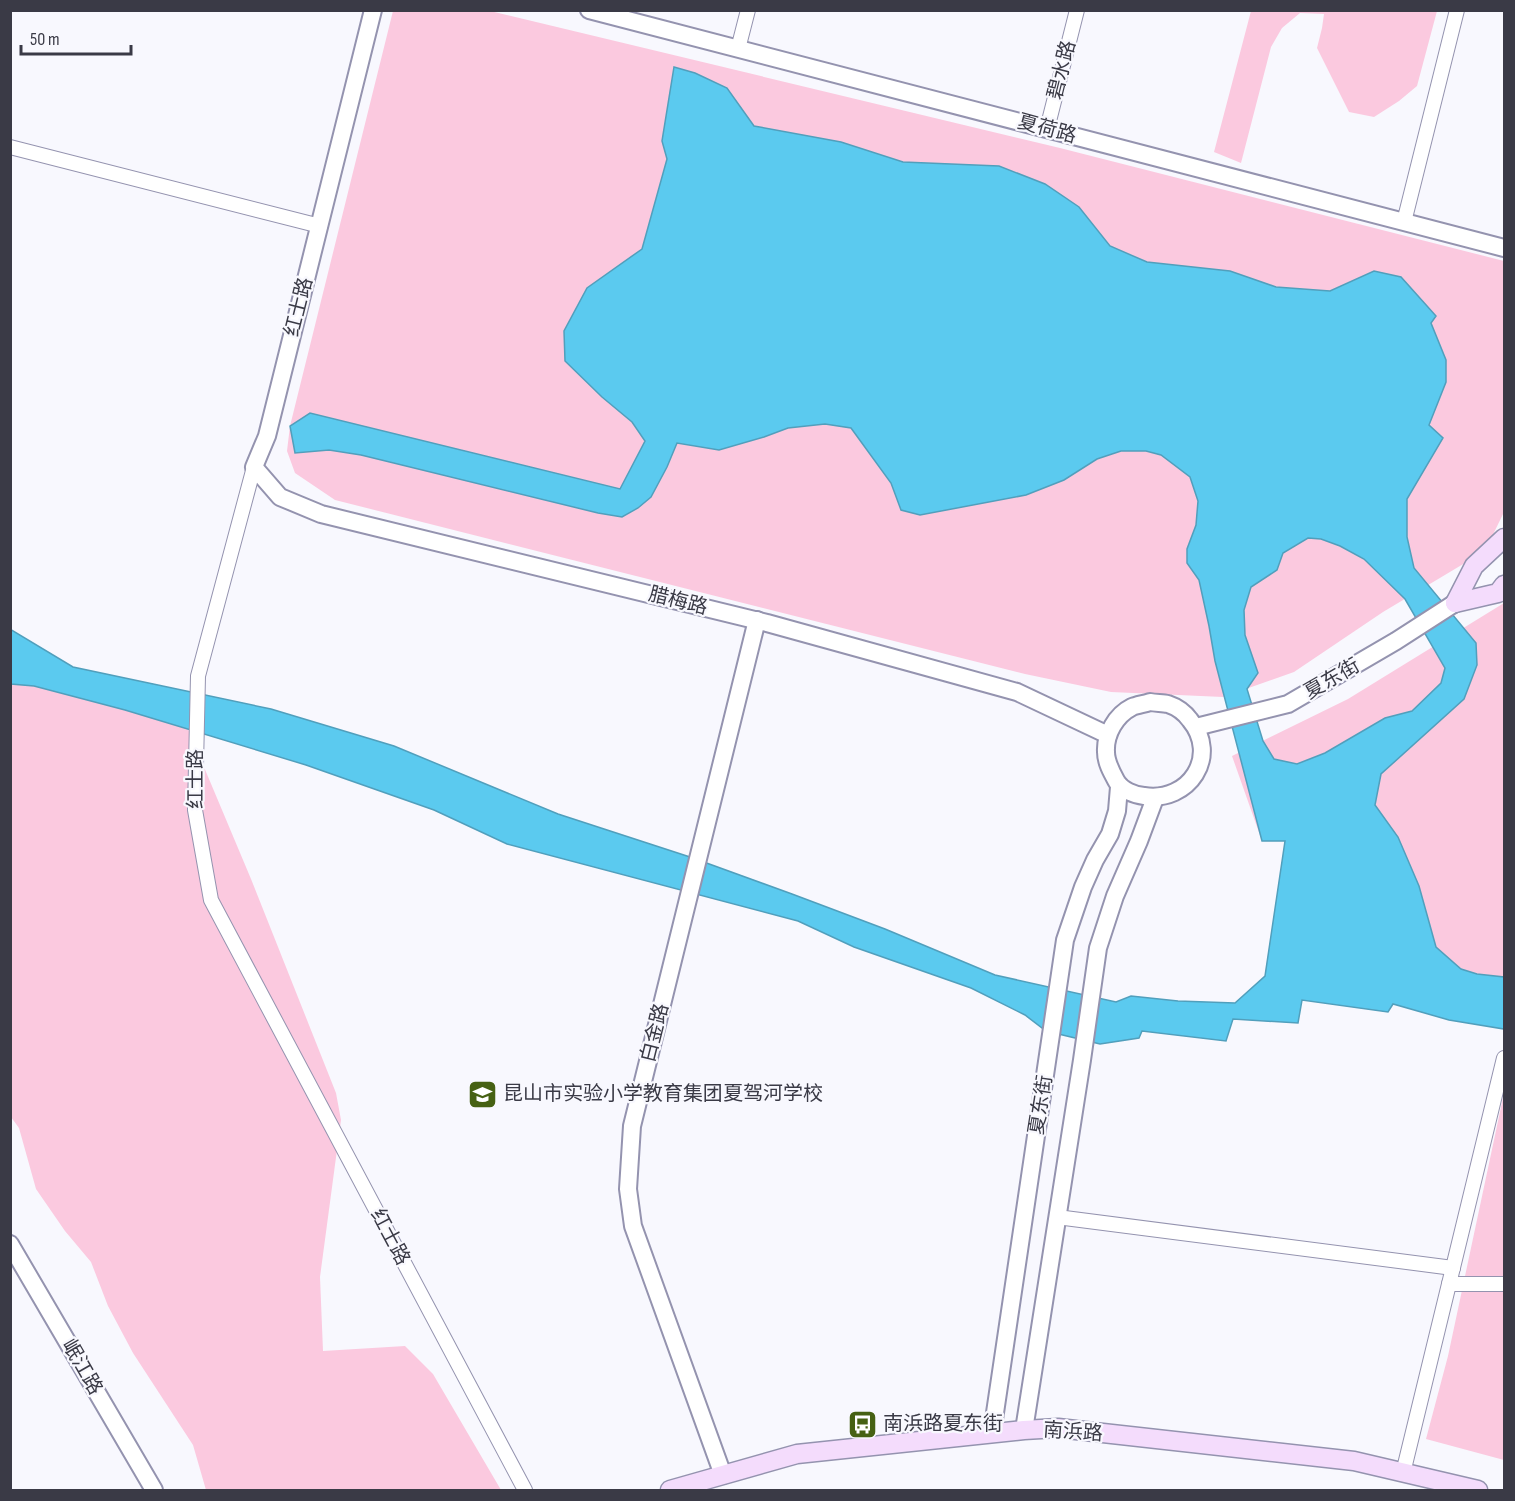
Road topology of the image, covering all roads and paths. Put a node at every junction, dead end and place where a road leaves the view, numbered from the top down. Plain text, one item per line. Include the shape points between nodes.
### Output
1 (373, 10) edge
2 (589, 10) edge
3 (748, 10) edge
4 (1077, 10) edge
5 (1457, 10) edge
6 (738, 49) junction
7 (1047, 129) junction
8 (10, 147) edge
9 (1404, 222) junction
10 (320, 226) junction
11 (1504, 248) edge
12 (254, 467) junction
13 (1504, 538) edge
14 (1504, 585) edge
15 (1455, 603) junction
16 (758, 620) junction
17 (1196, 727) junction
18 (1108, 735) junction
19 (1119, 786) junction
20 (1155, 798) junction
21 (1504, 1058) edge
22 (1057, 1217) junction
23 (10, 1244) edge
24 (1453, 1268) junction
25 (1449, 1284) junction
26 (1504, 1284) edge
27 (1023, 1430) junction
28 (992, 1433) junction
29 (1403, 1473) junction
30 (723, 1476) junction
31 (154, 1491) edge
32 (525, 1491) edge
33 (670, 1491) edge
34 (1478, 1491) edge

1 - 10 street, 红士路
2 - 6 street, 夏荷路
3 - 6 street
4 - 7 street, 碧水路
5 - 9 street
6 - 7 street, 夏荷路
7 - 9 street, 夏荷路
8 - 10 street
9 - 11 street, 夏荷路
10 - 12 street, 红士路 via 267,436
12 - 16 street, 腊梅路 via 280,497 321,514
12 - 32 street, 红士路 via 198,676 195,810 211,900
13 - 15 main road, 夏东街 via 1474,566
14 - 15 main road, 夏东街 via 1498,593
15 - 17 street, 夏东街 via 1288,704
16 - 18 street, 腊梅路 via 1017,692
16 - 30 street, 白金路 via 633,1126 628,1189 633,1226
17 - 18 street via 1185,713 1168,704 1150,702 1132,707 1117,718
17 - 20 street via 1202,746 1195,774 1174,794
18 - 19 street via 1106,752
19 - 20 street via 1136,795
19 - 28 street, 夏东街 via 1110,834 1095,860 1065,940
20 - 22 street, 夏东街 via 1098,948
21 - 24 street
22 - 24 street
22 - 27 street, 夏东街
23 - 31 street, 岷江路
24 - 25 street
25 - 26 street
25 - 29 street
27 - 28 main road, 南浜路
27 - 29 main road, 南浜路 via 1058,1428 1354,1461
28 - 30 main road, 南浜路 via 797,1455
29 - 34 main road, 南浜路
30 - 33 main road, 南浜路

